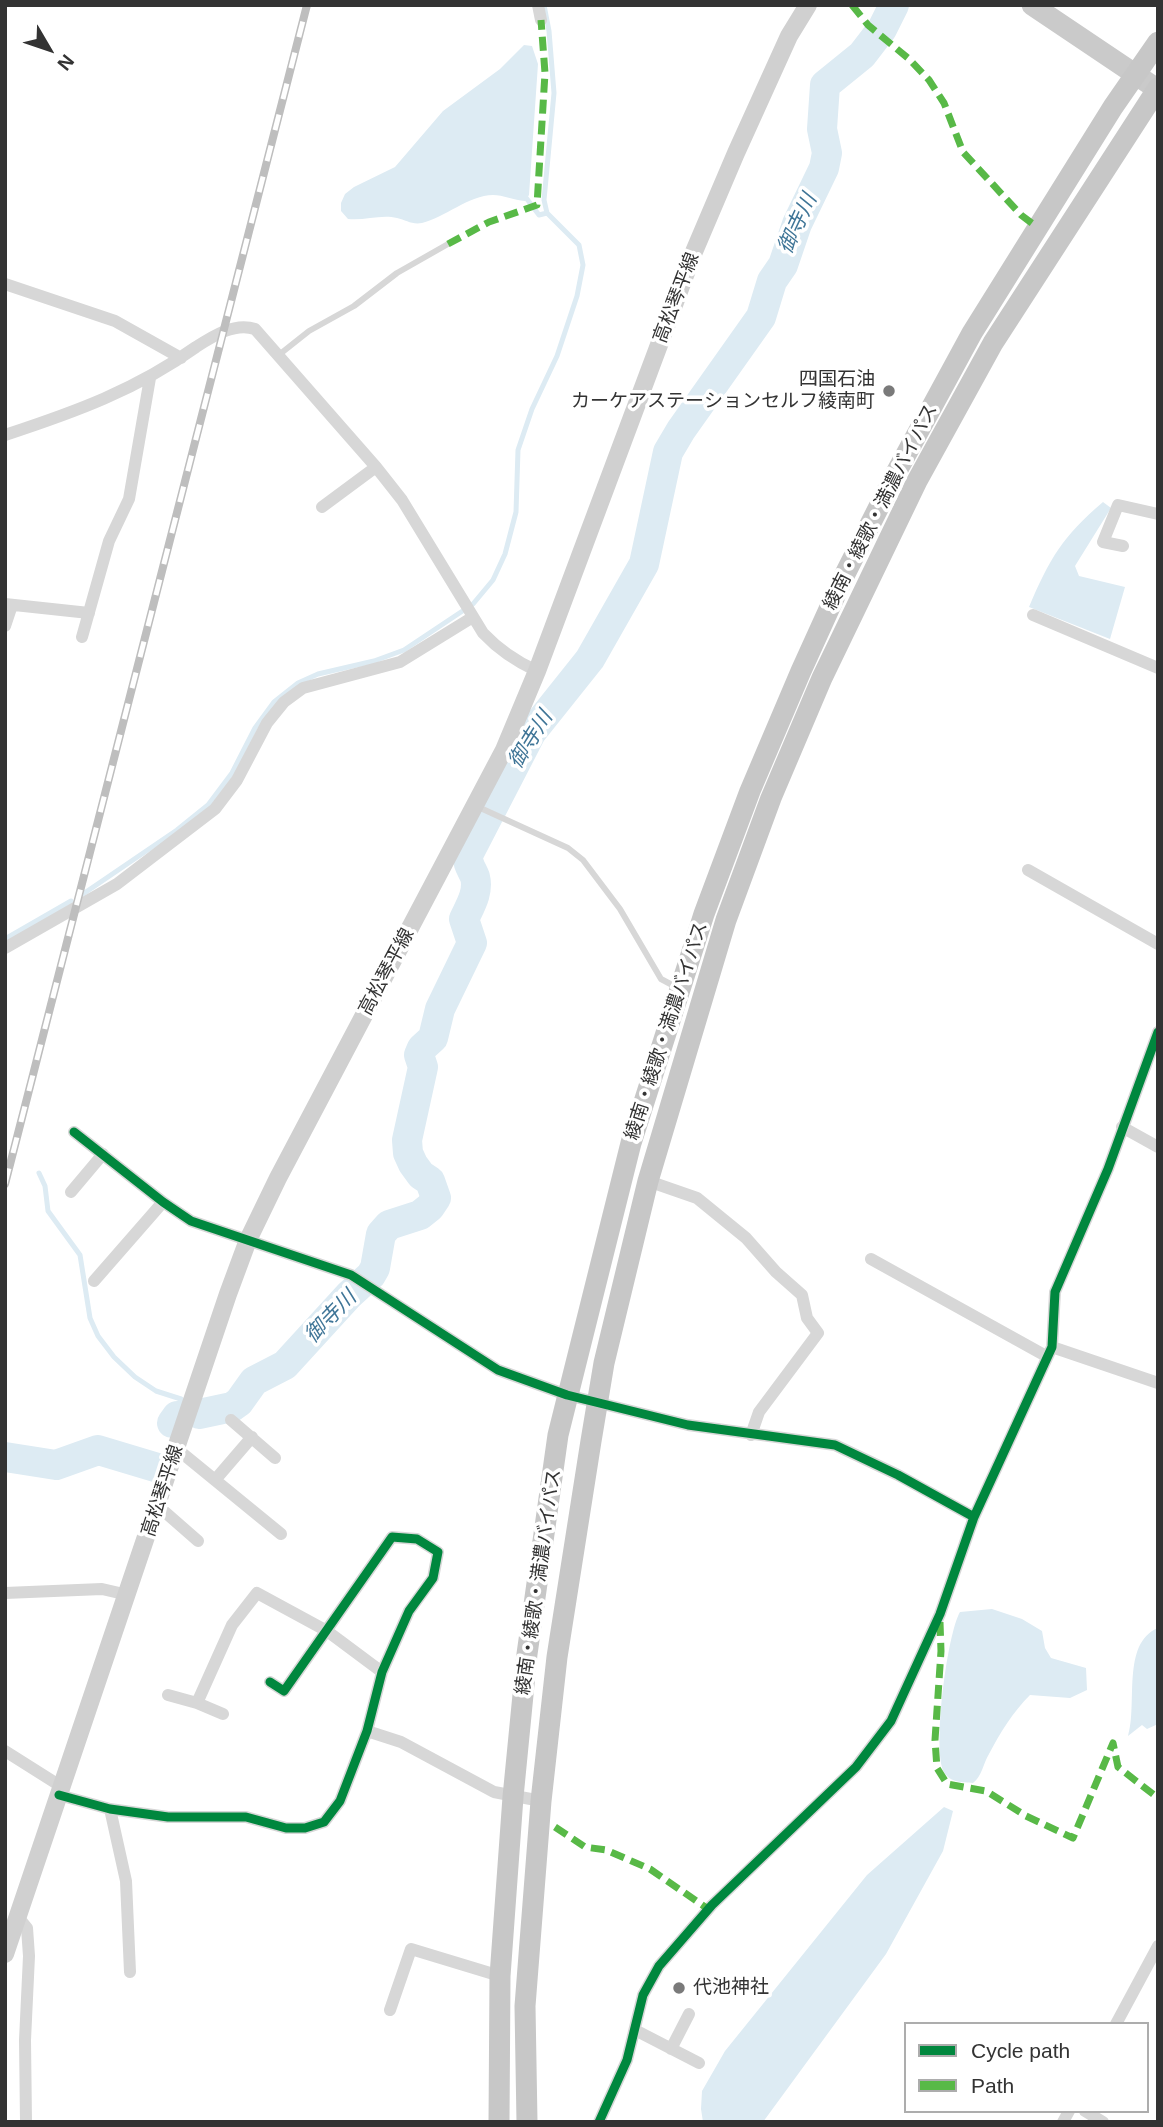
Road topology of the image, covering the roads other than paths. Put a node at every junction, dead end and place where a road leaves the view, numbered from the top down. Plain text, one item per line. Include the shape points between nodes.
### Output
1 (538, 5) edge
2 (808, 5) edge
3 (1032, 5) edge
4 (541, 20) dead end
5 (1158, 42) edge
6 (1135, 75) junction
7 (1157, 88) edge
8 (448, 244) dead end
9 (5, 284) edge
10 (280, 354) junction
11 (181, 358) junction
12 (150, 378) junction
13 (5, 435) edge
14 (376, 467) junction
15 (322, 507) dead end
16 (1158, 514) edge
17 (1123, 546) dead end
18 (8, 604) edge
19 (469, 611) junction
20 (89, 613) junction
21 (1033, 615) dead end
22 (5, 626) edge
23 (82, 637) dead end
24 (1158, 668) edge
25 (537, 671) junction
26 (480, 808) junction
27 (1028, 870) dead end
28 (1158, 944) edge
29 (5, 948) edge
30 (680, 989) junction
31 (1158, 1032) edge
32 (1122, 1127) junction
33 (74, 1132) dead end
34 (1158, 1147) edge
35 (103, 1154) junction
36 (648, 1181) junction
37 (71, 1192) dead end
38 (163, 1202) junction
39 (248, 1240) junction
40 (871, 1259) dead end
41 (94, 1281) dead end
42 (1049, 1351) junction
43 (1158, 1383) edge
44 (567, 1395) junction
45 (597, 1404) junction
46 (231, 1420) dead end
47 (751, 1435) junction
48 (252, 1437) junction
49 (177, 1449) junction
50 (275, 1458) dead end
51 (215, 1480) junction
52 (158, 1506) junction
53 (974, 1517) junction
54 (281, 1534) dead end
55 (198, 1541) dead end
56 (5, 1593) edge
57 (128, 1595) junction
58 (327, 1631) junction
59 (382, 1672) junction
60 (270, 1682) dead end
61 (168, 1695) dead end
62 (197, 1703) junction
63 (223, 1714) dead end
64 (367, 1731) junction
65 (5, 1751) edge
66 (61, 1791) junction
67 (513, 1797) junction
68 (541, 1801) junction
69 (110, 1809) junction
70 (12, 1924) edge
71 (1158, 1946) edge
72 (5, 1954) edge
73 (130, 1972) dead end
74 (500, 1976) junction
75 (390, 2010) dead end
76 (689, 2014) dead end
77 (1117, 2022) edge
78 (635, 2030) junction
79 (671, 2049) junction
80 (699, 2063) dead end
81 (26, 2122) edge
82 (499, 2122) edge
83 (527, 2122) edge
84 (598, 2122) edge

1 - 4 street
2 - 25 main road, 高松琴平線 via 789,36 693,254
3 - 6 main road
5 - 6 highway, 綾南・綾歌・満濃バイパス
6 - 7 main road
6 - 30 highway, 綾南・綾歌・満濃バイパス via 972,333 856,551 750,791
7 - 36 highway, 綾南・綾歌・満濃バイパス via 993,343 917,481 822,678 726,920
8 - 10 lane via 397,273
9 - 11 street via 115,321
10 - 11 street via 255,328 241,325
10 - 14 street
11 - 12 street
12 - 13 street via 83,409
12 - 20 street via 129,499 109,541
14 - 15 street
14 - 19 street via 402,500
16 - 17 street via 1118,505 1103,542
18 - 20 street
18 - 22 street
19 - 25 street via 498,649
19 - 29 street via 400,662 303,688 267,723 237,780 215,809 117,884
20 - 23 street
21 - 24 street
25 - 26 main road, 高松琴平線
26 - 30 lane via 568,848 583,860 620,909 660,979
26 - 39 main road, 高松琴平線
27 - 28 street
30 - 44 highway, 綾南・綾歌・満濃バイパス via 631,1143
31 - 32 street
32 - 34 street
32 - 42 street via 1055,1292
33 - 35 street
35 - 37 street
35 - 38 street
36 - 45 highway, 綾南・綾歌・満濃バイパス
36 - 47 street via 697,1198 746,1238 802,1295 807,1318 818,1333 759,1412
38 - 39 street via 191,1221
38 - 41 street
39 - 44 street via 351,1275 498,1370
39 - 49 main road, 高松琴平線
40 - 42 street
42 - 43 street
42 - 53 street
44 - 45 street
44 - 67 highway, 綾南・綾歌・満濃バイパス via 527,1654
45 - 47 street
45 - 68 highway, 綾南・綾歌・満濃バイパス via 557,1657
46 - 48 street
47 - 53 street via 835,1445
48 - 50 street
48 - 51 street
49 - 51 street
49 - 52 main road, 高松琴平線
51 - 54 street
52 - 55 street
52 - 57 main road, 高松琴平線
53 - 78 street via 940,1615 891,1721 856,1767 712,1905 659,1966 643,1995
56 - 57 street via 102,1589
57 - 66 main road, 高松琴平線
58 - 59 street
58 - 59 street via 393,1537 417,1539 438,1552 433,1577 409,1611
58 - 60 street via 284,1691
58 - 62 street via 257,1593 232,1625
59 - 64 street
61 - 62 street
62 - 63 street
64 - 67 street via 401,1742 494,1792
64 - 69 street via 340,1801 324,1822 306,1828 286,1828 246,1817 168,1817
65 - 66 street
66 - 69 street
66 - 70 main road, 高松琴平線
67 - 68 street
67 - 74 highway, 綾南・綾歌・満濃バイパス
68 - 83 highway, 綾南・綾歌・満濃バイパス via 525,2006
69 - 73 street via 126,1881
70 - 72 main road, 高松琴平線
70 - 81 street via 27,1928 29,1956
71 - 77 street
74 - 75 street via 411,1949
74 - 82 highway, 綾南・綾歌・満濃バイパス
76 - 79 street
78 - 79 street
78 - 84 street via 627,2060
79 - 80 street

